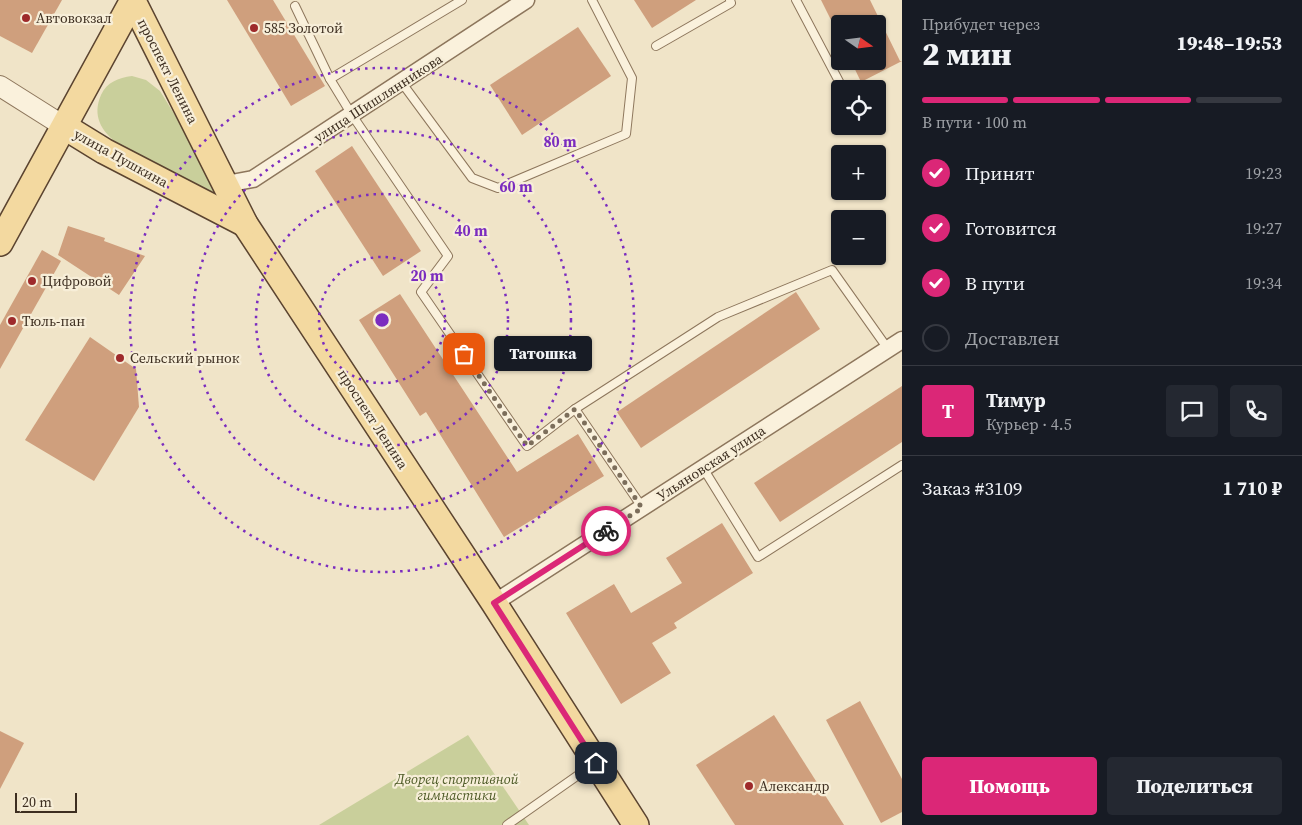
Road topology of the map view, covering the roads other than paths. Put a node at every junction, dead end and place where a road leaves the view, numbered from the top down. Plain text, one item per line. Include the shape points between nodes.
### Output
1 (133, 0) edge
2 (462, 0) edge
3 (526, 0) edge
4 (592, 0) edge
5 (730, 0) edge
6 (796, 0) edge
7 (295, 6) dead end
8 (656, 46) dead end
9 (330, 79) junction
10 (838, 80) edge
11 (402, 83) junction
12 (0, 86) edge
13 (352, 115) junction
14 (65, 127) junction
15 (226, 184) junction
16 (245, 224) junction
17 (0, 243) edge
18 (902, 340) edge
19 (888, 349) junction
20 (575, 409) junction
21 (902, 465) edge
22 (703, 468) junction
23 (642, 508) junction
24 (494, 603) junction
25 (596, 763) junction
26 (506, 825) edge
27 (636, 825) edge

1 - 14 main road
1 - 15 main road, проспект Ленина
2 - 9 lane
3 - 11 street, улица Шишлянникова
4 - 11 lane via 632,78 626,134 498,188 472,178
5 - 8 lane via 731,3
6 - 10 lane
7 - 9 lane
9 - 13 lane
11 - 13 street, улица Шишлянникова
12 - 14 street, улица Пушкина
13 - 15 street, улица Шишлянникова via 253,179
13 - 20 lane via 448,256 421,292 527,446
14 - 16 main road, улица Пушкина via 104,151
14 - 17 main road
15 - 16 main road, проспект Ленина
16 - 24 main road, проспект Ленина
18 - 19 street, Ульяновская улица
19 - 20 lane via 832,270 718,317
19 - 22 street, Ульяновская улица
20 - 23 lane
21 - 22 lane via 758,557
22 - 23 street, Ульяновская улица
23 - 24 street, Ульяновская улица
24 - 25 main road, проспект Ленина
25 - 26 lane
25 - 27 main road, проспект Ленина

